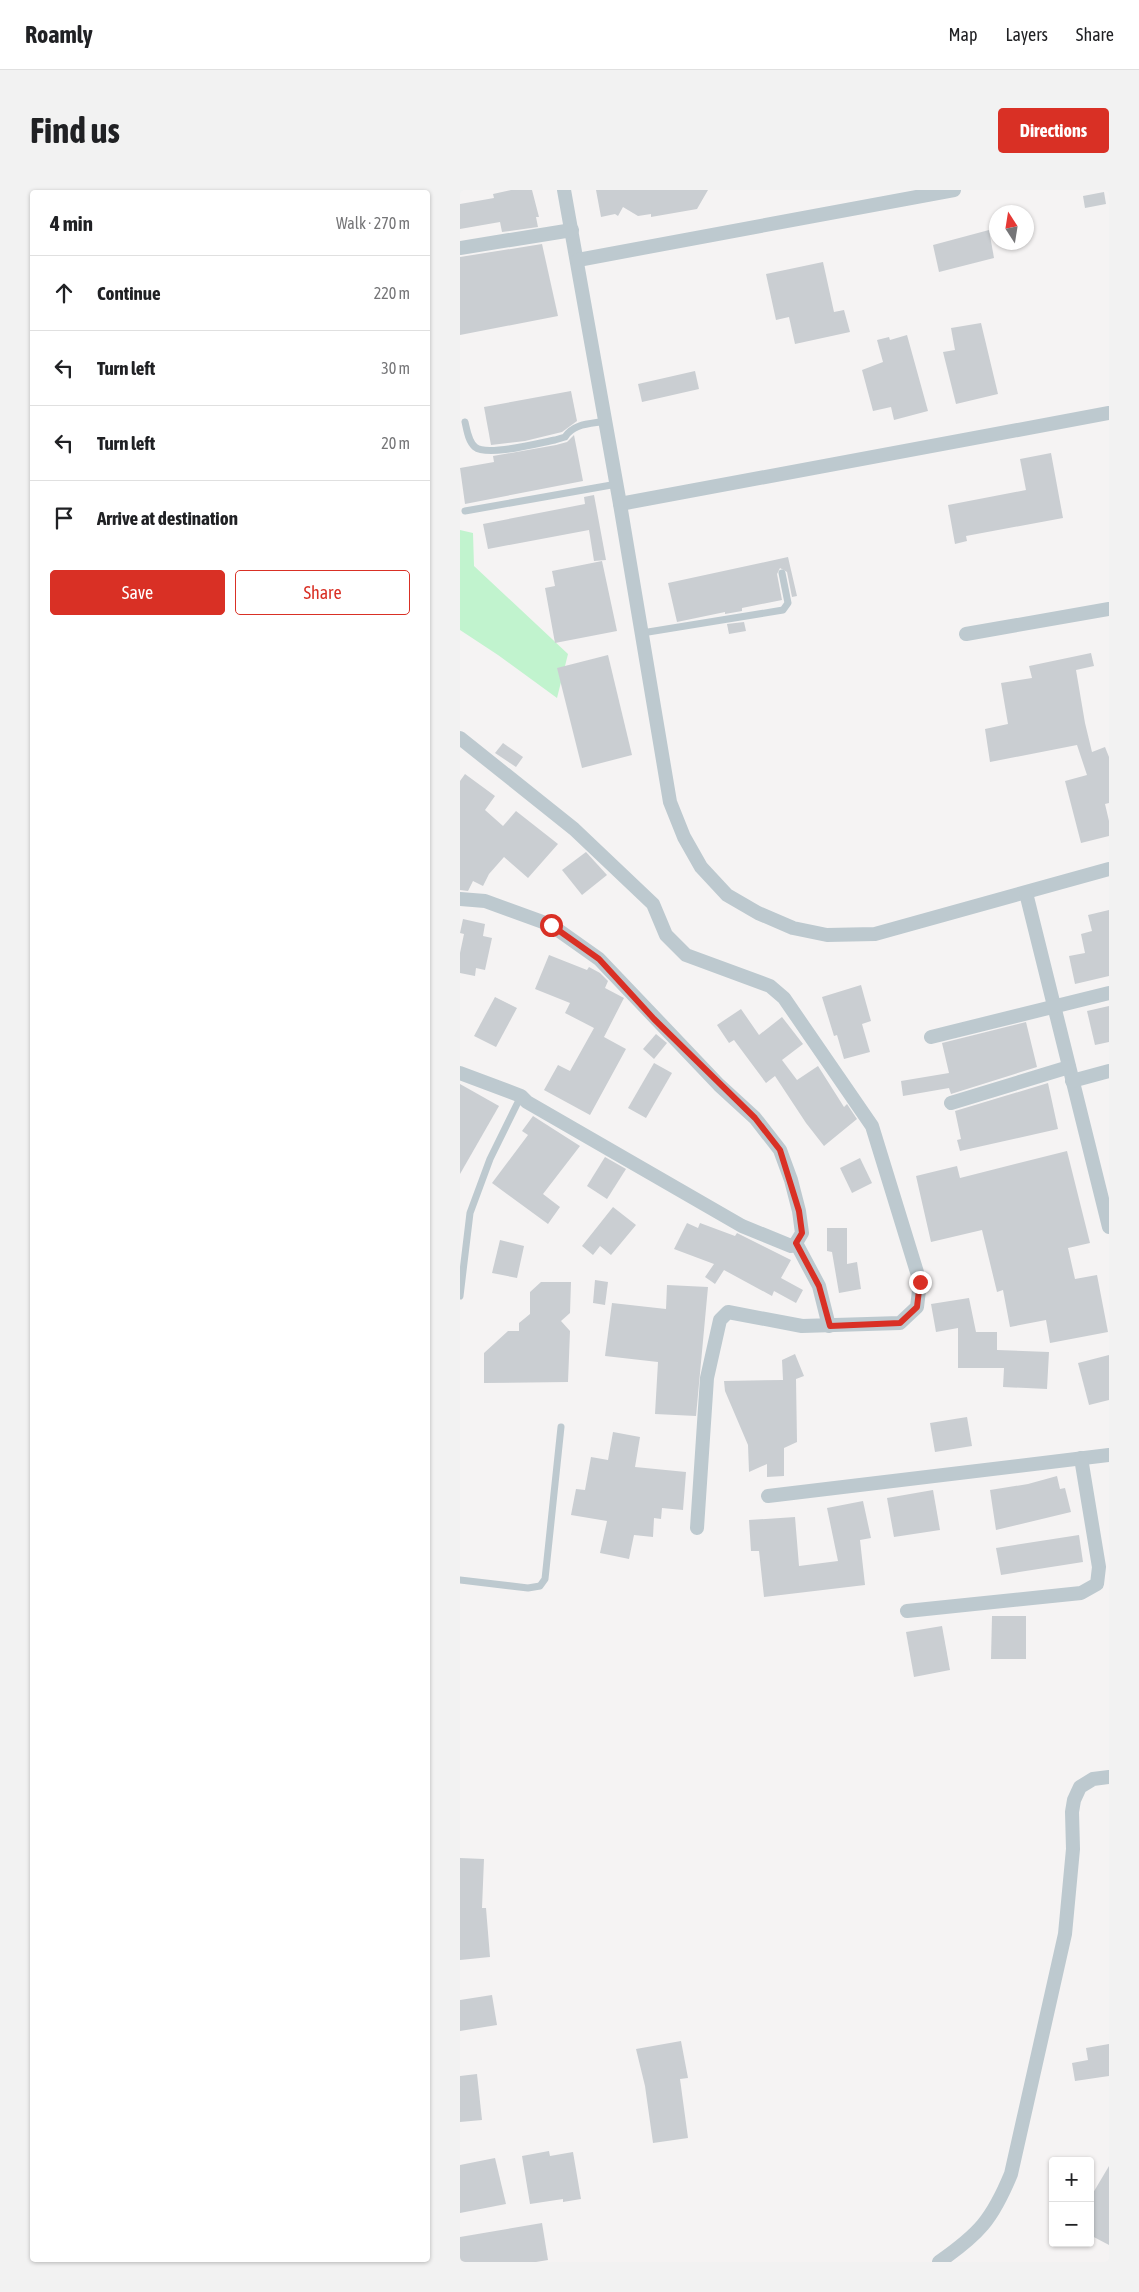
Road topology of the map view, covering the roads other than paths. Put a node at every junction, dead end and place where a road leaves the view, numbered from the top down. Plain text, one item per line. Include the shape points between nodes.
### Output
1 (564, 190) edge
2 (954, 190) edge
3 (572, 230) junction
4 (460, 248) edge
5 (578, 260) junction
6 (1109, 413) edge
7 (606, 421) junction
8 (465, 422) dead end
9 (617, 484) junction
10 (620, 504) junction
11 (465, 511) dead end
12 (782, 572) dead end
13 (1109, 610) edge
14 (642, 633) junction
15 (966, 634) dead end
16 (460, 738) edge
17 (1109, 869) edge
18 (1026, 893) junction
19 (460, 899) edge
20 (1109, 993) edge
21 (1054, 1007) junction
22 (931, 1038) dead end
23 (1109, 1071) edge
24 (460, 1073) edge
25 (1071, 1074) junction
26 (521, 1096) junction
27 (951, 1104) dead end
28 (1109, 1227) edge
29 (796, 1243) junction
30 (460, 1296) edge
31 (830, 1326) junction
32 (562, 1427) dead end
33 (1109, 1455) edge
34 (1081, 1458) junction
35 (768, 1496) dead end
36 (697, 1528) dead end
37 (460, 1580) edge
38 (907, 1611) dead end
39 (1109, 1777) edge
40 (939, 2262) edge

1 - 3 street
2 - 5 street
3 - 4 street
3 - 5 street
5 - 7 street
6 - 10 street
7 - 8 lane via 577,426 565,437 555,440 489,452 476,448
7 - 9 street
9 - 10 street
9 - 11 lane
10 - 14 street
12 - 14 lane via 788,603 784,610
13 - 15 street
14 - 18 street via 670,802 701,868 728,895 793,928 827,935 875,934
16 - 31 street via 574,829 653,904 666,935 686,955 770,986 784,998 872,1126 920,1282 917,1307 900,1323
17 - 18 street
18 - 21 street
19 - 29 street via 485,902 551,925 599,959 755,1118 780,1150 790,1180 802,1233
20 - 21 street
21 - 22 street
21 - 25 street
23 - 25 street
24 - 26 street
25 - 27 street
25 - 28 street
26 - 29 street via 742,1226 791,1246
26 - 30 lane via 490,1159 470,1213
29 - 31 street via 819,1286
31 - 36 street via 802,1326 728,1312 720,1320 707,1378
32 - 37 lane via 545,1579 540,1586 528,1588
33 - 34 street
34 - 35 street
34 - 38 street via 1099,1567 1097,1584 1081,1593
39 - 40 street via 1080,1787 1074,1800 1065,1934 1011,2174 984,2225 969,2241

